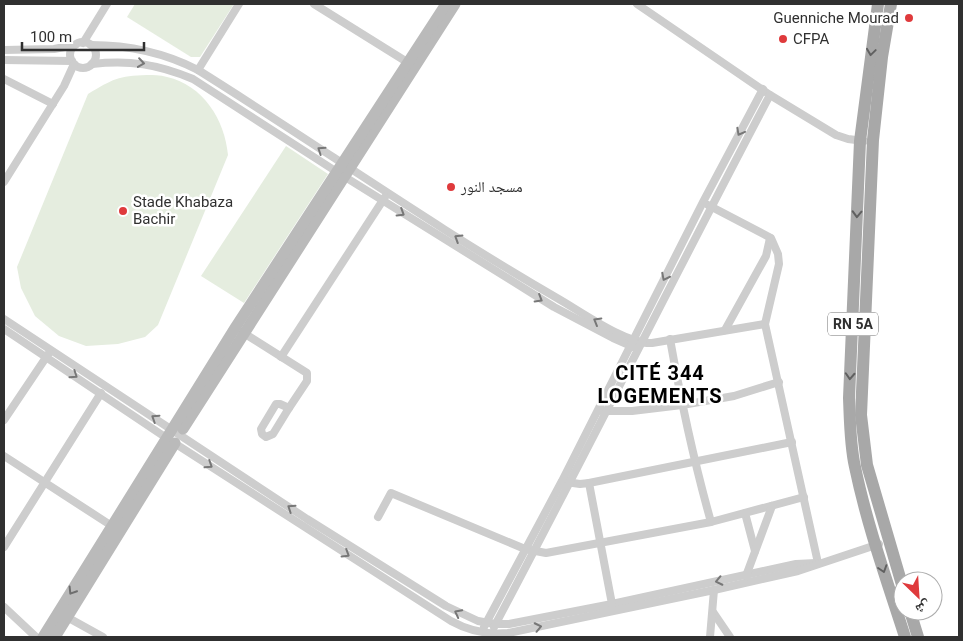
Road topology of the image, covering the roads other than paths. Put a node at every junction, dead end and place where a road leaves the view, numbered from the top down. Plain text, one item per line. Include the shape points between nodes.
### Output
1 (107, 4) edge
2 (239, 4) edge
3 (314, 4) edge
4 (446, 4) edge
5 (455, 4) edge
6 (637, 4) edge
7 (878, 4) edge
8 (891, 4) edge
9 (83, 44) junction
10 (4, 50) edge
11 (4, 60) edge
12 (407, 62) junction
13 (73, 63) junction
14 (88, 66) junction
15 (198, 70) junction
16 (4, 80) edge
17 (64, 86) junction
18 (763, 89) junction
19 (770, 94) junction
20 (53, 104) junction
21 (873, 140) junction
22 (860, 141) junction
23 (343, 170) junction
24 (4, 182) edge
25 (388, 193) junction
26 (383, 201) junction
27 (703, 202) junction
28 (711, 207) junction
29 (770, 238) junction
30 (479, 256) junction
31 (559, 298) junction
32 (554, 307) junction
33 (4, 319) edge
34 (766, 324) junction
35 (4, 329) edge
36 (239, 330) junction
37 (725, 330) junction
38 (670, 339) junction
39 (636, 344) junction
40 (49, 353) junction
41 (282, 357) junction
42 (778, 382) junction
43 (101, 393) junction
44 (682, 405) junction
45 (289, 408) dead end
46 (602, 411) junction
47 (4, 420) edge
48 (174, 436) junction
49 (792, 442) junction
50 (4, 456) edge
51 (695, 463) junction
52 (566, 482) junction
53 (589, 483) junction
54 (45, 484) junction
55 (804, 497) junction
56 (772, 506) junction
57 (745, 514) junction
58 (378, 517) dead end
59 (711, 522) junction
60 (116, 529) junction
61 (888, 541) junction
62 (599, 543) junction
63 (875, 545) junction
64 (4, 547) edge
65 (529, 550) junction
66 (755, 550) junction
67 (818, 563) junction
68 (898, 571) edge
69 (746, 576) junction
70 (714, 590) junction
71 (612, 604) junction
72 (4, 607) edge
73 (713, 612) junction
74 (63, 615) junction
75 (913, 621) edge
76 (486, 623) junction
77 (495, 624) junction
78 (485, 635) edge
79 (36, 637) edge
80 (43, 637) edge
81 (55, 637) edge
82 (102, 637) edge
83 (710, 637) edge
84 (730, 637) edge
85 (905, 637) edge
86 (918, 637) edge

1 - 9 street
2 - 15 street
3 - 12 street
4 - 12 street
5 - 23 street
6 - 18 street
7 -> 22 main road, RN 5A
8 - 21 main road, RN 5A
9 - 10 street via 54,49
9 - 13 street via 70,55
9 - 14 street via 96,52 95,61
9 - 15 street via 149,52 184,62
11 - 13 street
12 - 23 street
13 - 14 street via 79,67
13 - 17 street
14 - 17 street
14 -> 23 street via 134,62 176,72
23 -> 15 street via 272,117
16 - 20 street
17 - 20 street
18 - 19 street
18 -> 27 street
19 - 22 street via 836,135
19 - 28 street
20 - 24 street
21 - 22 street
21 - 61 main road, RN 5A via 862,415 867,465
22 -> 63 main road, RN 5A via 850,434 854,466
23 - 25 street
23 - 26 street
23 - 36 street
25 - 26 street
30 -> 25 street
26 -> 30 street
26 - 41 street
27 - 28 street
27 -> 39 street
28 - 29 street
28 - 39 street
29 - 34 street via 779,264
29 - 37 street via 766,256
30 - 31 street
30 -> 32 street
31 - 32 street
39 -> 31 street
32 - 39 street
33 - 40 street
34 - 37 street
34 - 42 street
35 - 40 street
36 - 41 street
36 - 48 street
37 - 38 street
38 - 39 street
38 - 44 street
39 - 46 street
40 -> 43 street
40 - 47 street
48 -> 40 street
41 - 45 street via 306,372 308,377
42 - 44 street via 734,396
42 - 49 street
43 - 48 street
43 - 54 street
44 - 46 street
44 - 51 street
46 - 52 street
48 - 60 street
76 -> 48 street via 463,616 446,606
48 -> 78 street via 451,621
49 - 51 street
49 - 55 street
50 - 54 street
51 - 53 street
51 - 59 street
52 - 53 street
52 - 65 street
53 - 62 street
54 - 60 street
54 - 64 street
55 - 56 street
55 - 67 street
56 - 57 street
56 - 66 street
57 - 59 street
57 - 66 street
58 - 65 street via 391,493
59 - 62 street
60 - 74 street
61 - 63 street
61 - 68 main road, RN 5A
62 - 65 street via 553,552
62 - 71 street
63 - 67 street
63 -> 85 main road, RN 5A
65 - 76 street
65 - 77 street
66 - 69 street
67 - 69 street
67 - 70 street via 798,571
69 -> 71 street
70 - 73 street
78 -> 70 street
71 - 77 street
72 - 79 street
73 - 83 street
73 - 84 street
74 - 80 street
74 - 81 street
74 - 82 street
75 - 86 main road
76 - 77 street
76 - 78 street
77 - 78 street

